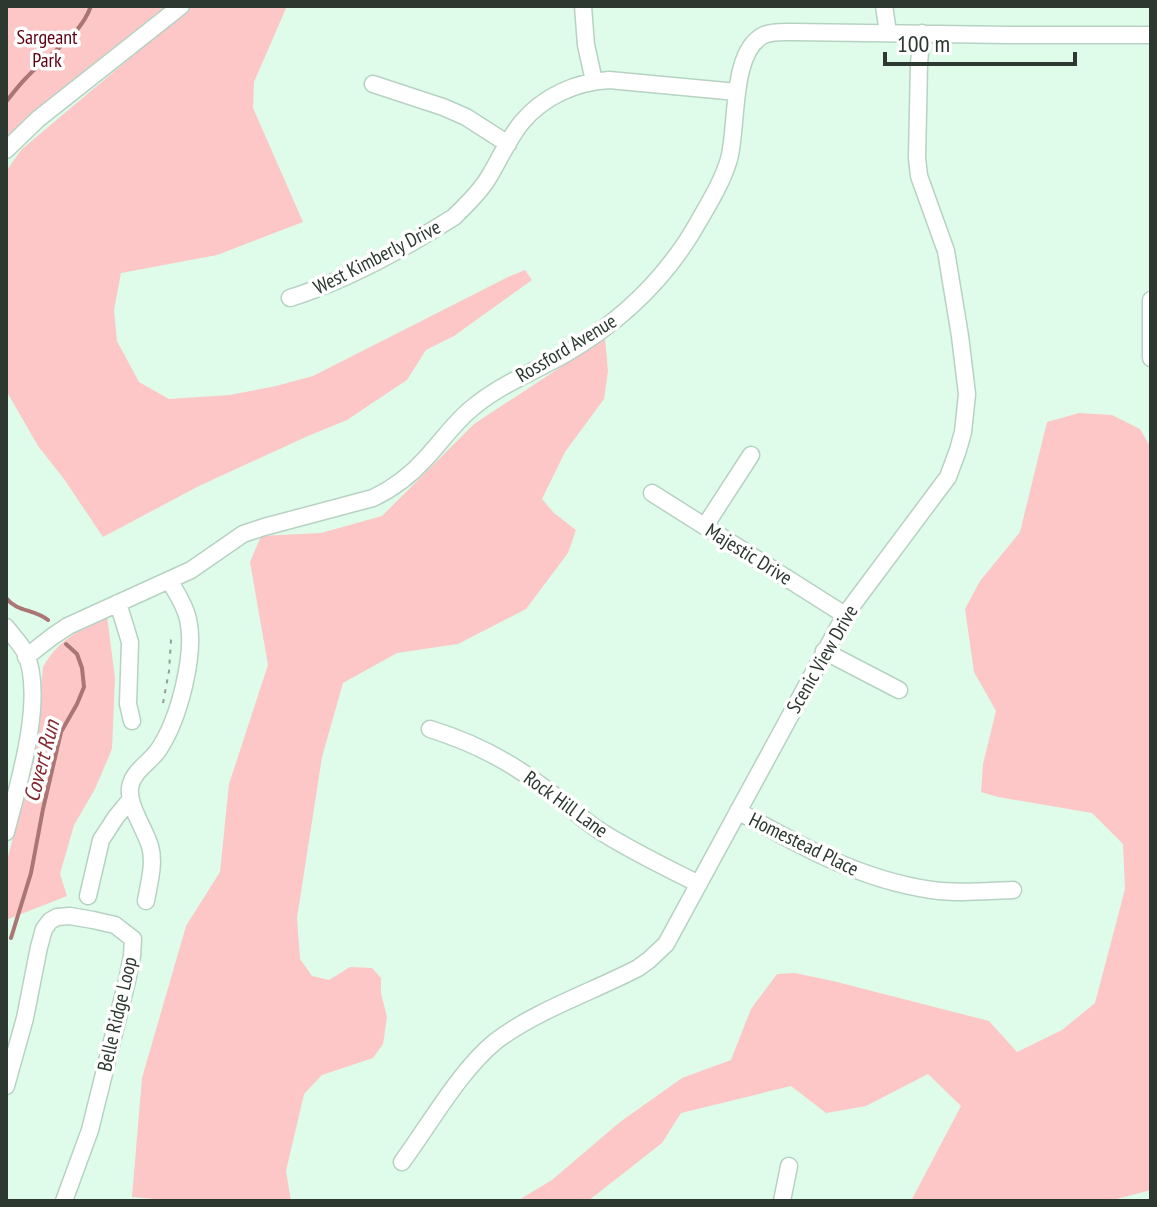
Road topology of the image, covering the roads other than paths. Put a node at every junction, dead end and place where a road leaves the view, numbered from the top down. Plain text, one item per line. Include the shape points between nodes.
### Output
1 (181, 6) edge
2 (583, 6) edge
3 (884, 6) edge
4 (888, 32) junction
5 (922, 33) junction
6 (1151, 35) edge
7 (594, 81) junction
8 (373, 84) dead end
9 (737, 92) junction
10 (508, 144) junction
11 (6, 150) edge
12 (290, 298) dead end
13 (1151, 300) edge
14 (1151, 358) edge
15 (751, 455) dead end
16 (652, 493) dead end
17 (705, 526) junction
18 (169, 580) junction
19 (118, 603) junction
20 (845, 615) junction
21 (6, 627) edge
22 (824, 651) junction
23 (26, 657) junction
24 (899, 690) dead end
25 (132, 721) dead end
26 (430, 729) dead end
27 (130, 800) junction
28 (738, 811) junction
29 (6, 832) edge
30 (699, 884) junction
31 (1013, 890) dead end
32 (88, 896) dead end
33 (146, 901) dead end
34 (6, 1086) edge
35 (402, 1162) dead end
36 (789, 1166) dead end
37 (64, 1201) edge
38 (782, 1201) edge

1 - 11 street
2 - 7 street
3 - 4 street
4 - 5 street, Rossford Avenue
4 - 9 street, Rossford Avenue via 761,36 746,53
5 - 6 street, Rossford Avenue
5 - 20 street, Scenic View Drive via 919,176 949,266 967,409 948,477
7 - 9 street, West Kimberly Drive
7 - 10 street, West Kimberly Drive via 537,107
8 - 10 street via 466,117
9 - 18 street, Rossford Avenue via 729,159 715,192 688,240 643,297 568,352 471,408 424,461 387,491 243,534
10 - 12 street, West Kimberly Drive via 477,194 454,217 350,274
13 - 14 street
15 - 17 street
16 - 17 street, Majestic Drive
17 - 20 street, Majestic Drive
18 - 19 street, Rossford Avenue
18 - 27 street via 185,609 187,675 164,741 133,778
19 - 23 street, Rossford Avenue via 68,626
19 - 25 street via 130,642
20 - 22 street, Scenic View Drive
21 - 23 street
22 - 24 street
22 - 28 street, Scenic View Drive
23 - 29 street via 33,680 30,726
26 - 30 street, Rock Hill Lane via 508,764 626,846
27 - 32 street via 101,840
27 - 33 street via 152,856
28 - 30 street, Scenic View Drive
28 - 31 street, Homestead Place via 872,876 935,891
30 - 35 street, Scenic View Drive via 666,944 649,960 522,1025 482,1055
34 - 37 street, Belle Ridge Loop via 50,921 70,916 125,932 133,939 127,981 90,1130
36 - 38 street

